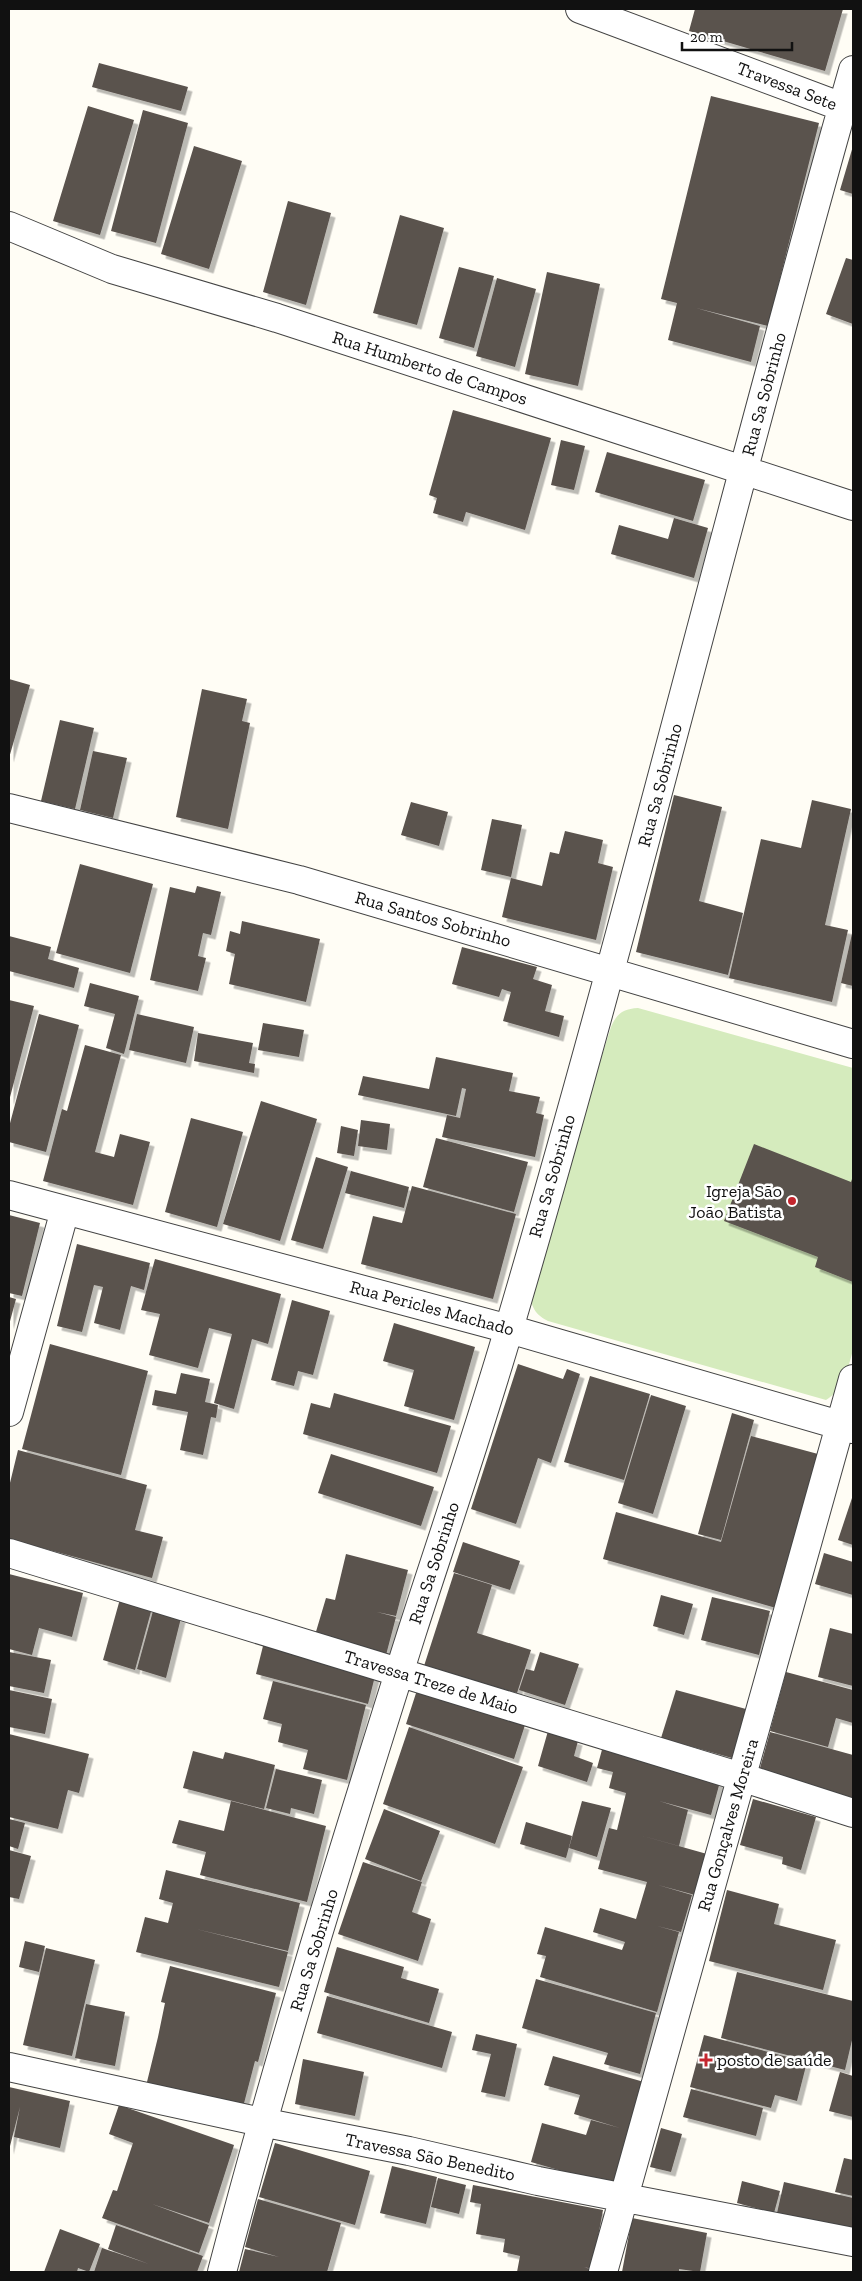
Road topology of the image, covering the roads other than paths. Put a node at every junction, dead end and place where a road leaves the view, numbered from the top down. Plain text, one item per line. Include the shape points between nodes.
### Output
1 (580, 9) edge
2 (853, 70) edge
3 (848, 109) edge
4 (9, 226) edge
5 (743, 471) junction
6 (853, 506) edge
7 (9, 808) edge
8 (610, 971) junction
9 (853, 1044) edge
10 (9, 1195) edge
11 (65, 1210) junction
12 (509, 1329) junction
13 (853, 1379) edge
14 (9, 1412) edge
15 (846, 1427) edge
16 (9, 1553) edge
17 (399, 1673) junction
18 (741, 1777) junction
19 (853, 1813) edge
20 (9, 2067) edge
21 (261, 2122) junction
22 (624, 2198) junction
23 (853, 2242) edge
24 (222, 2272) edge
25 (603, 2272) edge

1 - 3 street, Travessa Sete
2 - 3 street, Rua Sa Sobrinho
3 - 5 street, Rua Sa Sobrinho
4 - 5 street, Rua Humberto de Campos via 112,269 277,318
5 - 6 street, Rua Humberto de Campos
5 - 8 street, Rua Sa Sobrinho
7 - 8 street, Rua Santos Sobrinho via 299,880
8 - 9 street, Rua Santos Sobrinho
8 - 12 street, Rua Sa Sobrinho
10 - 11 street, Rua Pericles Machado
11 - 12 street, Rua Pericles Machado
11 - 14 street
12 - 15 street, Rua Pericles Machado
12 - 17 street, Rua Sa Sobrinho
13 - 15 street, Rua Gonçalves Moreira
15 - 18 street, Rua Gonçalves Moreira
16 - 17 street, Travessa Treze de Maio
17 - 18 street, Travessa Treze de Maio
17 - 21 street, Rua Sa Sobrinho
18 - 19 street, Travessa Treze de Maio
18 - 22 street, Rua Gonçalves Moreira
20 - 21 street, Travessa São Benedito
21 - 22 street, Travessa São Benedito via 408,2150
21 - 24 street, Rua Sa Sobrinho
22 - 23 street, Travessa São Benedito
22 - 25 street, Rua Gonçalves Moreira

